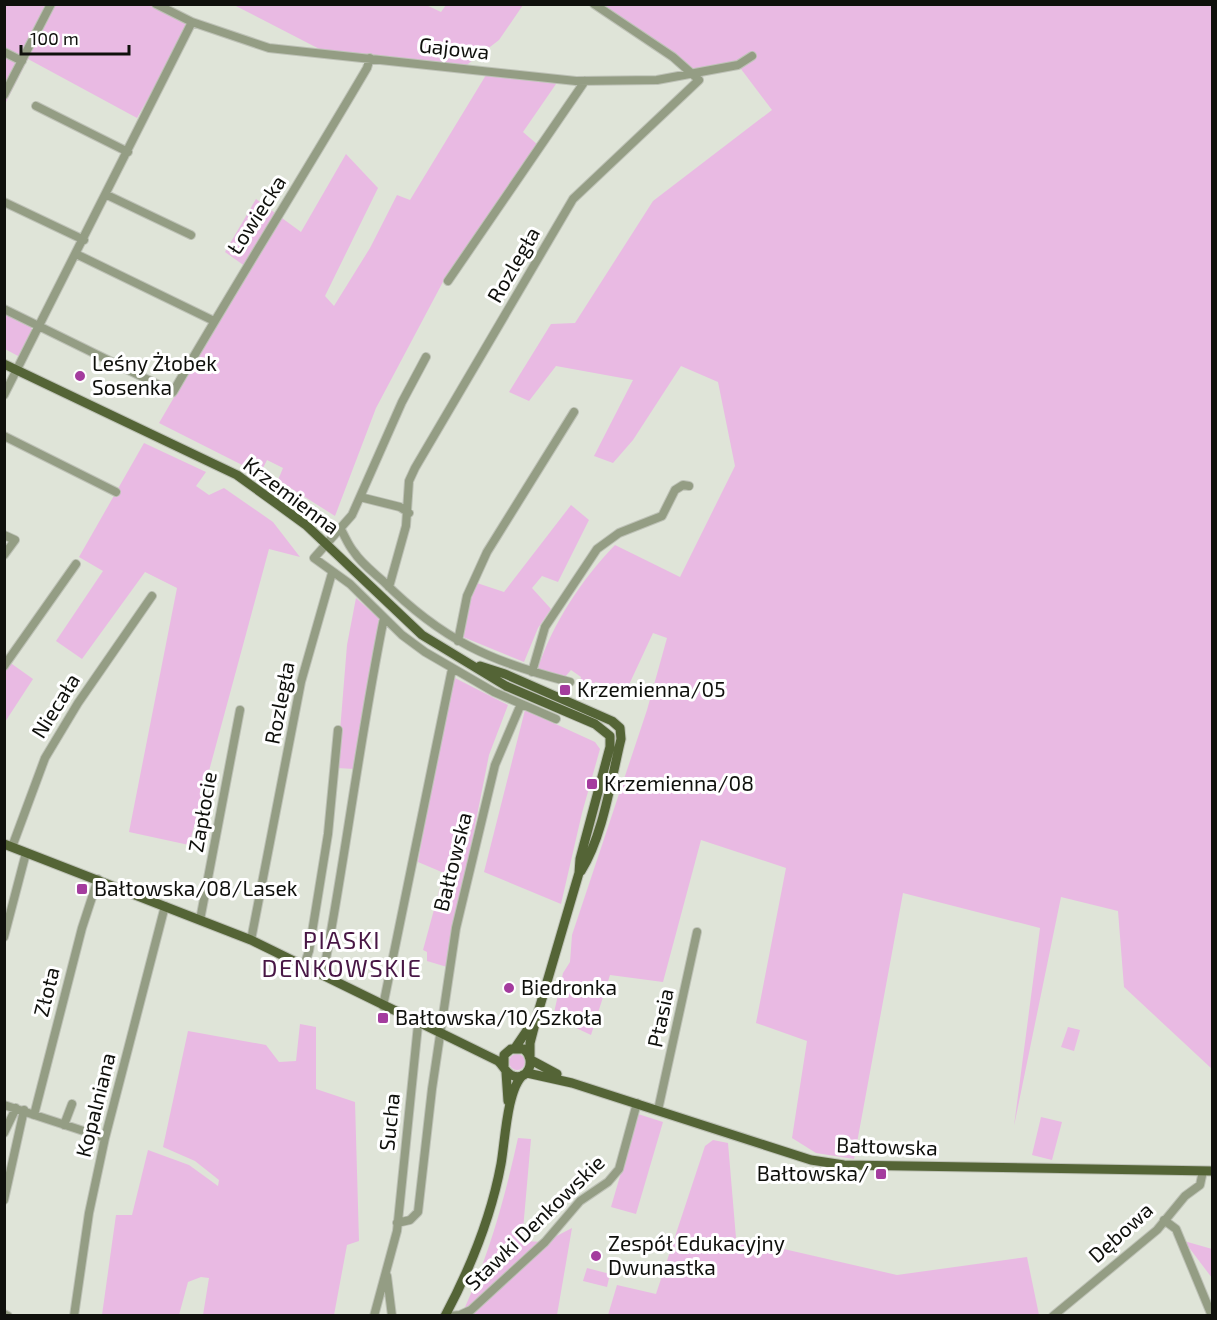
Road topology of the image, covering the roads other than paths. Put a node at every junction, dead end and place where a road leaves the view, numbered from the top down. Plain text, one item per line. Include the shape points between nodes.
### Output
1 (51, 4) edge
2 (156, 4) edge
3 (594, 4) edge
4 (192, 22) junction
5 (4, 52) edge
6 (752, 56) dead end
7 (370, 58) junction
8 (22, 61) junction
9 (691, 72) junction
10 (585, 81) junction
11 (4, 95) edge
12 (36, 106) dead end
13 (128, 152) junction
14 (107, 195) junction
15 (4, 202) edge
16 (191, 235) dead end
17 (84, 240) junction
18 (76, 254) junction
19 (448, 280) dead end
20 (4, 309) edge
21 (214, 321) junction
22 (40, 326) junction
23 (426, 357) dead end
24 (4, 364) edge
25 (17, 370) junction
26 (4, 395) edge
27 (574, 412) dead end
28 (4, 436) edge
29 (689, 486) dead end
30 (116, 492) dead end
31 (360, 497) junction
32 (409, 513) junction
33 (340, 528) junction
34 (4, 535) edge
35 (326, 543) junction
36 (4, 555) edge
37 (76, 564) dead end
38 (332, 573) junction
39 (389, 587) junction
40 (152, 596) dead end
41 (384, 618) junction
42 (458, 641) junction
43 (4, 666) edge
44 (452, 669) junction
45 (532, 672) junction
46 (570, 682) dead end
47 (521, 704) junction
48 (240, 710) dead end
49 (556, 719) dead end
50 (338, 730) dead end
51 (8, 845) edge
52 (26, 853) junction
53 (98, 879) junction
54 (165, 906) junction
55 (200, 920) junction
56 (697, 932) dead end
57 (4, 937) edge
58 (251, 940) junction
59 (303, 966) junction
60 (320, 973) junction
61 (383, 1006) junction
62 (537, 1016) junction
63 (418, 1024) junction
64 (440, 1034) junction
65 (466, 1047) junction
66 (511, 1050) junction
67 (531, 1058) junction
68 (505, 1070) junction
69 (525, 1074) junction
70 (572, 1083) junction
71 (637, 1103) junction
72 (72, 1104) dead end
73 (4, 1105) edge
74 (20, 1109) junction
75 (658, 1110) junction
76 (508, 1112) junction
77 (34, 1116) junction
78 (64, 1125) junction
79 (4, 1133) edge
80 (105, 1138) junction
81 (1208, 1171) edge
82 (4, 1200) edge
83 (1164, 1220) junction
84 (397, 1223) junction
85 (388, 1265) junction
86 (74, 1316) edge
87 (374, 1316) edge
88 (392, 1316) edge
89 (447, 1316) edge
90 (1053, 1316) edge
91 (1212, 1316) edge

1 - 8 street
2 - 4 street, Gajowa
3 - 9 street
4 - 7 street, Gajowa via 255,45
4 - 13 street
5 - 8 street
6 - 9 street, Gajowa via 738,64
7 - 10 street, Gajowa
7 - 21 street, Łowiecka
8 - 11 street
9 - 10 street, Gajowa via 657,80
9 - 32 street, Rozległa via 699,80 573,199 415,468 409,482
10 - 19 street
12 - 13 street
13 - 14 street
14 - 16 street
14 - 17 street
15 - 17 street
17 - 18 street
18 - 21 street
18 - 22 street
20 - 22 street
21 - 22 street, Łowiecka via 173,392
22 - 25 street
23 - 31 street
24 - 25 main road, Krzemienna
25 - 26 street
25 - 35 main road, Krzemienna via 237,475
27 - 42 street via 487,552 466,596
28 - 30 street
29 - 45 street via 675,490 662,516 619,533 597,549 545,627
31 - 32 street
31 - 33 street via 352,515
32 - 39 street, Rozległa
33 - 35 street
33 - 39 street via 353,552
34 - 36 street via 15,540
35 - 38 street via 314,558
35 - 62 main road, Krzemienna via 422,635 466,662 505,674 620,728 621,740 601,819 579,873
37 - 43 street
38 - 41 street via 350,584
38 - 58 street, Rozległa via 301,682
39 - 42 street
40 - 51 street, Niecała via 49,751
41 - 44 street
41 - 60 street via 344,861
42 - 45 street
44 - 47 street
44 - 61 street
45 - 46 street
47 - 49 street
47 - 64 street, Bałtowska via 495,765 456,928
48 - 55 street, Zapłocie
50 - 59 street via 328,834 309,951
51 - 52 main road
52 - 53 main road
52 - 57 street
53 - 54 main road
53 - 77 street, Złota
54 - 55 main road
54 - 80 street, Kopalniana
55 - 58 main road
56 - 75 street, Ptasia
58 - 59 main road
59 - 60 main road
60 - 61 main road
61 - 63 main road
62 - 66 main road, Krzemienna
62 - 67 main road, Krzemienna via 530,1043
63 - 64 main road
63 - 84 street, Sucha
64 - 65 main road
64 - 84 street, Bałtowska via 418,1212 410,1220
65 - 66 main road via 498,1053
65 - 68 main road via 498,1061
66 - 67 main road via 524,1049
66 - 68 main road via 503,1059
67 - 69 main road
67 - 70 main road, Bałtowska
68 - 69 main road via 514,1076
68 - 76 main road
69 - 70 main road, Bałtowska
69 - 76 main road via 516,1084
70 - 71 main road, Bałtowska
71 - 75 main road, Bałtowska
71 - 89 street, Stawki Denkowskie via 619,1168 608,1182 580,1201 545,1242 471,1310
72 - 78 street
73 - 74 street
74 - 77 street
74 - 79 street
74 - 82 street
75 - 81 main road, Bałtowska via 811,1160 844,1165
76 - 89 main road via 501,1165 489,1211 470,1269
77 - 78 street
78 - 80 street
80 - 86 street, Kopalniana
81 - 83 street, Dębowa via 1200,1185
83 - 90 street, Dębowa
83 - 91 street via 1176,1229
84 - 85 street, Sucha
85 - 87 street
85 - 88 street

